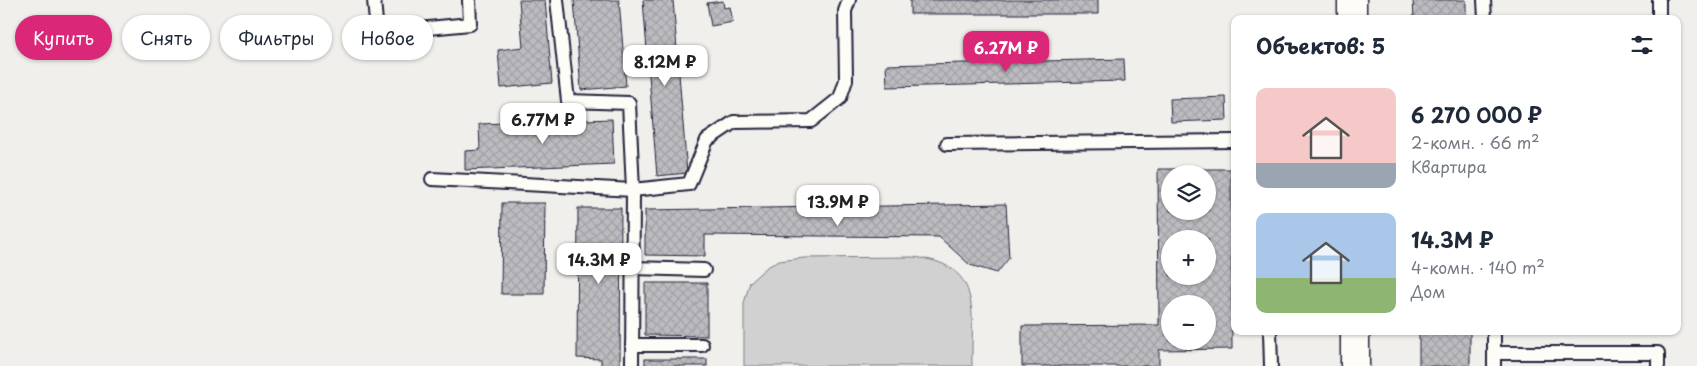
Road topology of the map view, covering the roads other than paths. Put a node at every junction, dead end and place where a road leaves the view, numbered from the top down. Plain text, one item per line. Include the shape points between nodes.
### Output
1 (374, 0) edge
2 (469, 0) edge
3 (557, 0) edge
4 (849, 0) edge
5 (1352, 0) edge
6 (1484, 0) edge
7 (1659, 0) edge
8 (1352, 15) edge
9 (1485, 15) edge
10 (1659, 15) edge
11 (1231, 142) edge
12 (947, 144) dead end
13 (432, 179) dead end
14 (633, 190) junction
15 (633, 268) junction
16 (704, 270) dead end
17 (1270, 335) edge
18 (1355, 335) edge
19 (1494, 335) edge
20 (632, 345) junction
21 (702, 345) dead end
22 (1494, 360) edge
23 (632, 366) edge
24 (1271, 366) edge
25 (1355, 366) edge
26 (1658, 366) edge

1 - 2 lane via 377,33 470,24
3 - 14 lane via 568,101 629,103
4 - 14 lane via 845,11 846,80 840,98 811,121 734,122 707,140 689,184
5 - 8 street
6 - 9 lane
7 - 10 lane
11 - 12 lane
13 - 14 lane
14 - 15 lane
15 - 16 lane
15 - 20 lane
17 - 24 lane
18 - 25 street
19 - 22 lane
20 - 21 lane
20 - 23 lane
22 - 26 lane via 1658,353

